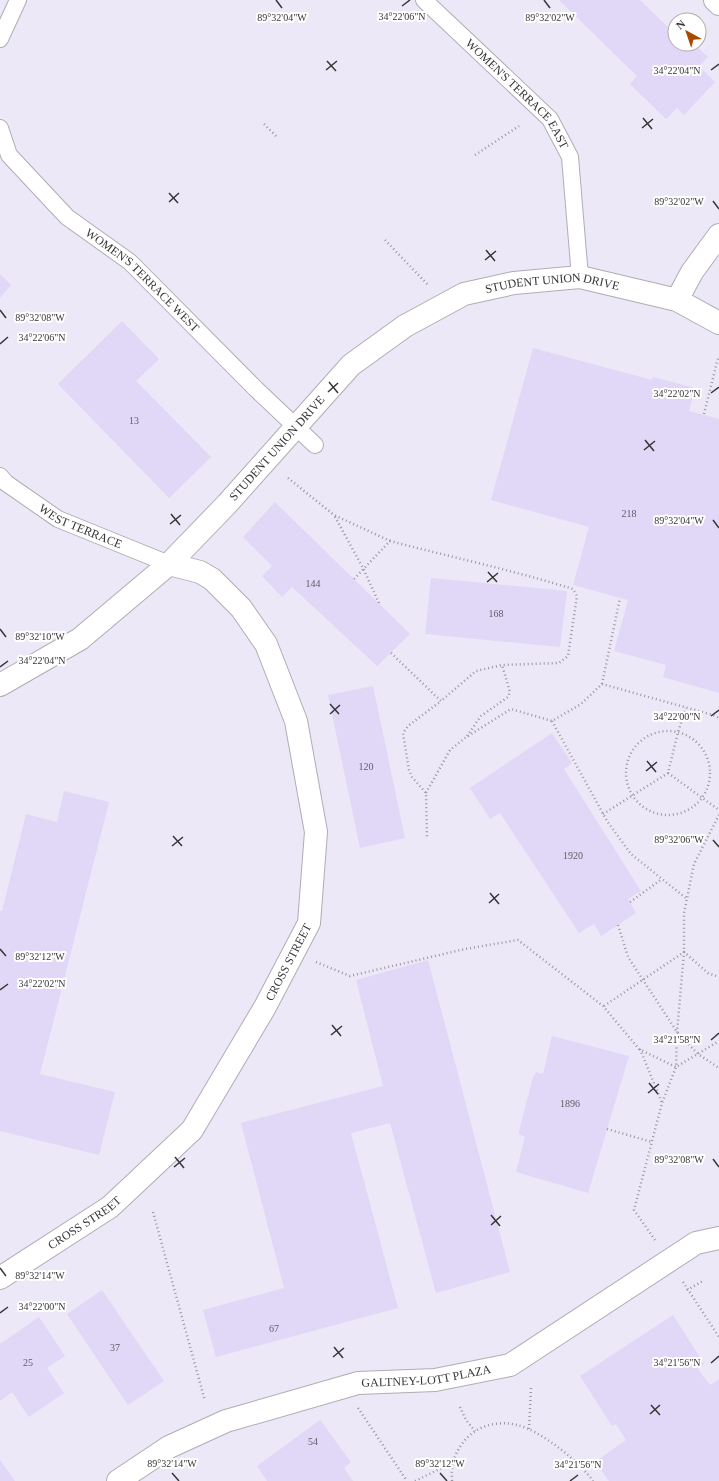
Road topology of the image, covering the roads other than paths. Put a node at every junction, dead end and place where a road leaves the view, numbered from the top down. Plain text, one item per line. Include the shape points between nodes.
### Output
1 (18, 0) edge
2 (424, 0) edge
3 (715, 0) edge
4 (719, 4) edge
5 (0, 39) edge
6 (0, 128) edge
7 (719, 235) edge
8 (580, 277) junction
9 (677, 300) junction
10 (719, 322) edge
11 (296, 427) junction
12 (315, 445) dead end
13 (0, 476) edge
14 (169, 564) junction
15 (0, 685) edge
16 (719, 1238) edge
17 (0, 1278) edge
18 (118, 1481) edge

1 - 5 lane
2 - 8 lane, WOMEN'S TERRACE EAST via 550,120 570,158
3 - 4 street
6 - 11 lane, WOMEN'S TERRACE WEST via 9,155 67,218 130,262
7 - 9 street via 692,272
8 - 9 street, STUDENT UNION DRIVE
8 - 11 street, STUDENT UNION DRIVE via 514,283 464,294 405,326 350,365
9 - 10 street, STUDENT UNION DRIVE
11 - 12 lane, WOMEN'S TERRACE WEST
11 - 14 street, STUDENT UNION DRIVE
13 - 14 lane, WEST TERRACE via 6,483 58,519
14 - 15 street, STUDENT UNION DRIVE via 80,639
14 - 17 street, CROSS STREET via 200,572 212,579 241,608 266,644 296,721 316,832 308,923 265,1007 192,1130 110,1207
16 - 18 street, GALTNEY-LOTT PLAZA via 696,1243 510,1365 436,1380 358,1383 226,1421 169,1446

